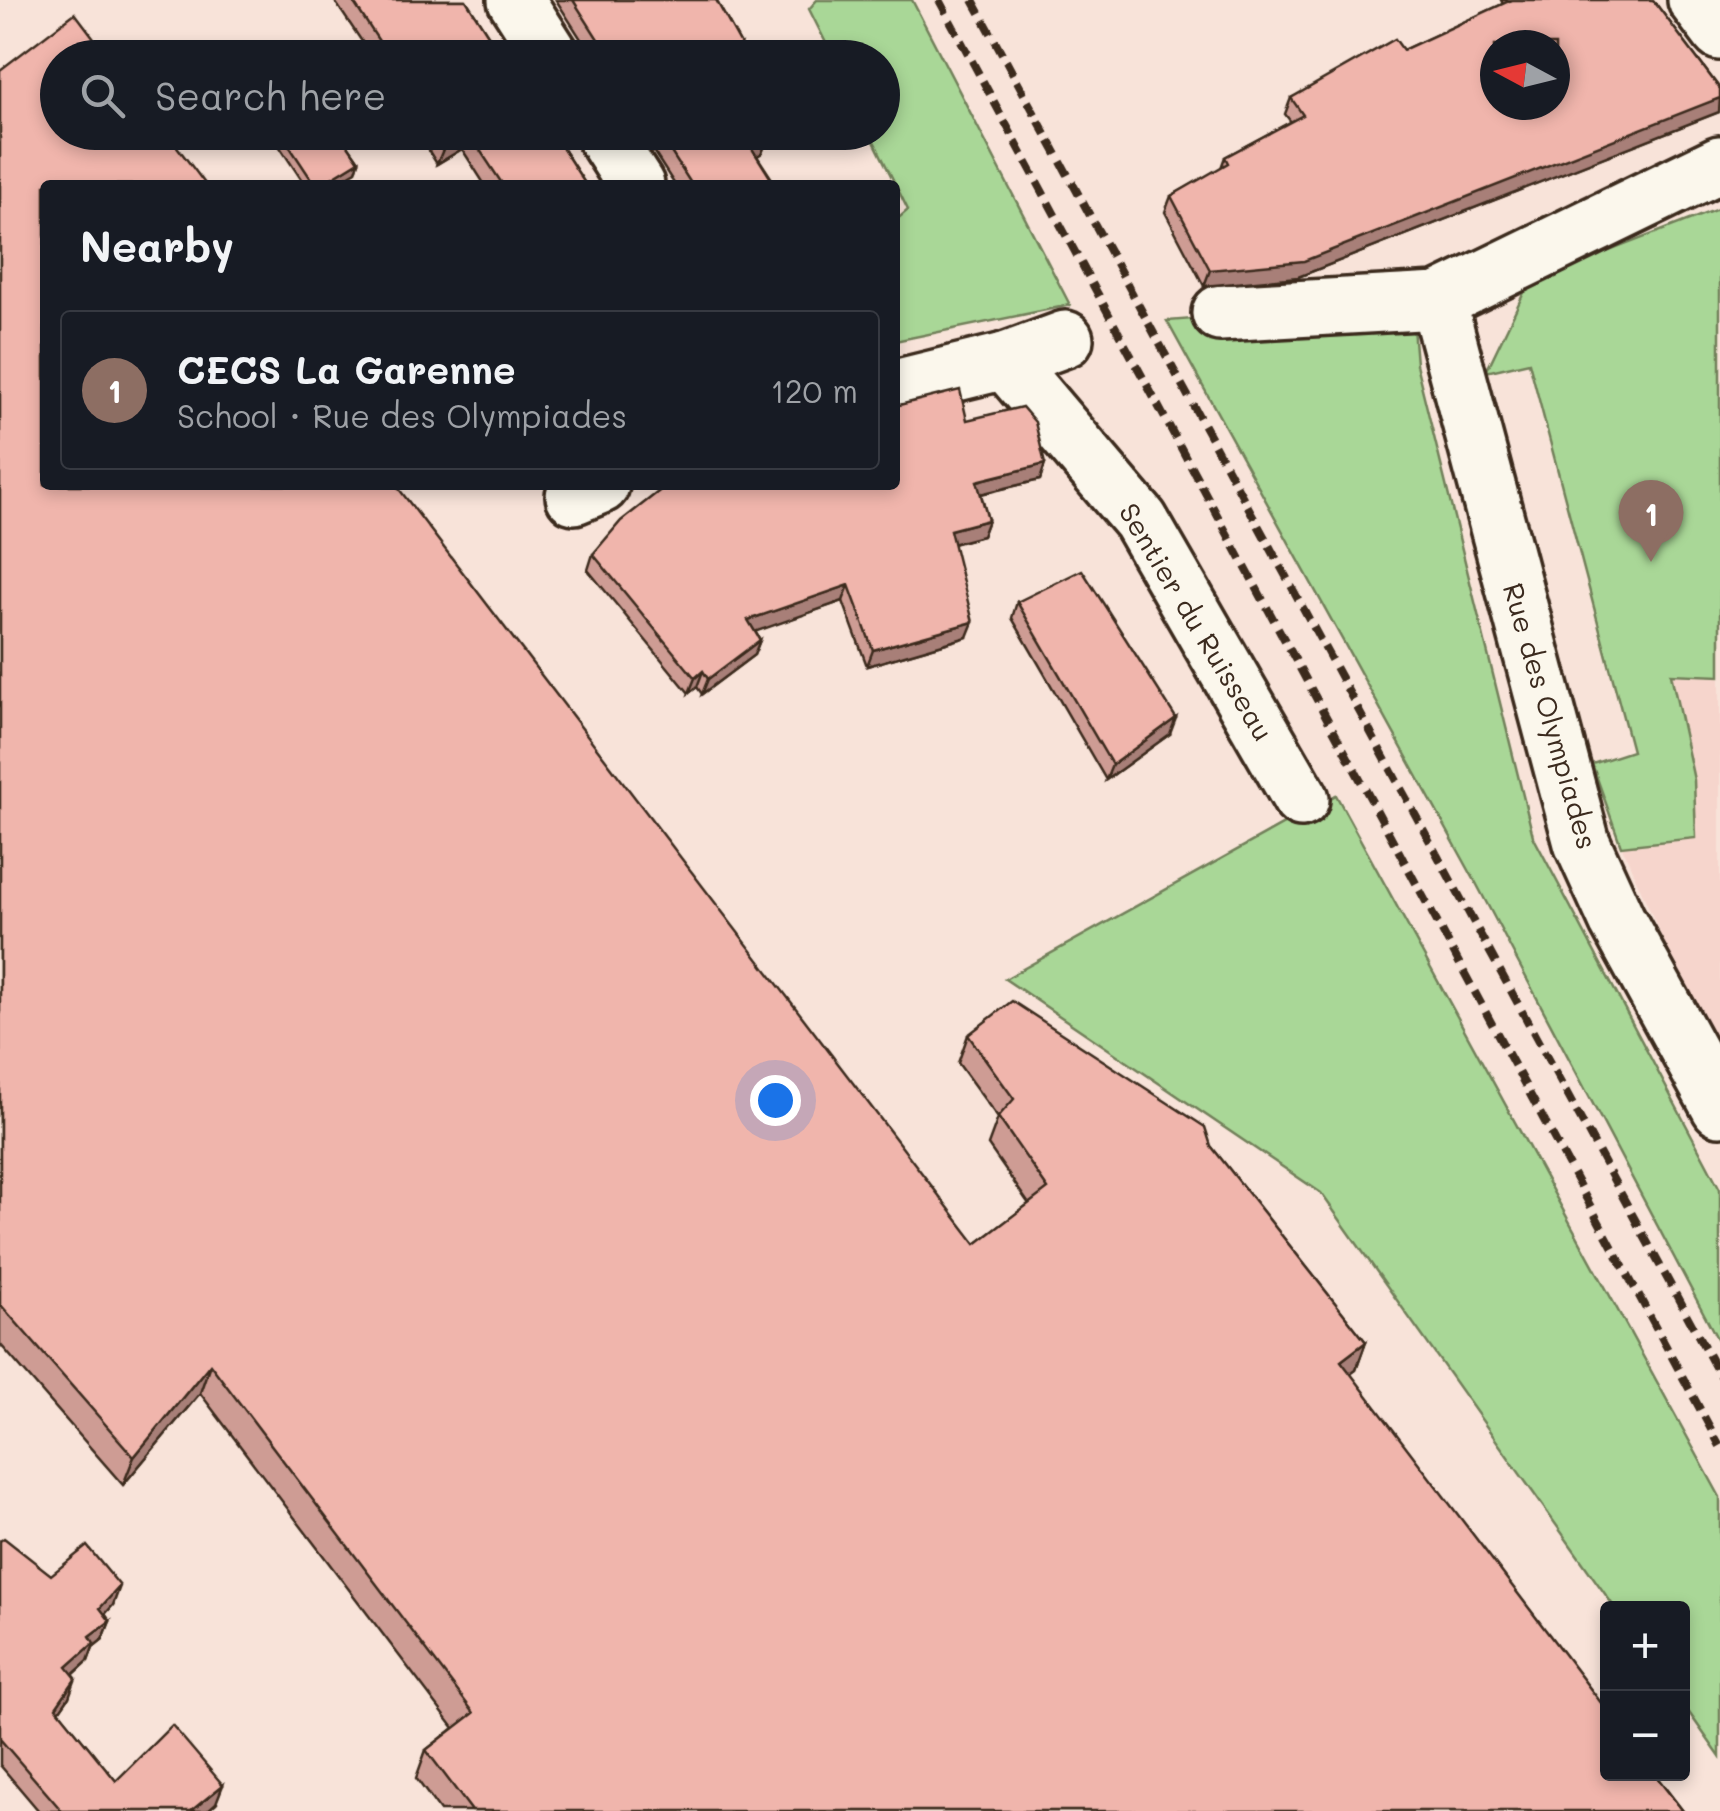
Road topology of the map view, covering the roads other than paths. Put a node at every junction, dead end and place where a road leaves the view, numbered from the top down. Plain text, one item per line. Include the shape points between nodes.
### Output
1 (516, 0) edge
2 (1696, 0) edge
3 (1720, 32) edge
4 (542, 40) edge
5 (614, 150) edge
6 (1720, 164) edge
7 (633, 180) edge
8 (1438, 300) junction
9 (1220, 312) dead end
10 (1066, 339) dead end
11 (1005, 361) junction
12 (900, 387) edge
13 (1301, 799) dead end
14 (1720, 1108) edge

1 - 4 street
2 - 3 street
5 - 7 street
6 - 8 street
8 - 9 street
8 - 14 street, Rue des Olympiades via 1582,843
10 - 11 street
11 - 12 street
11 - 13 street, Sentier du Ruisseau via 1140,520

